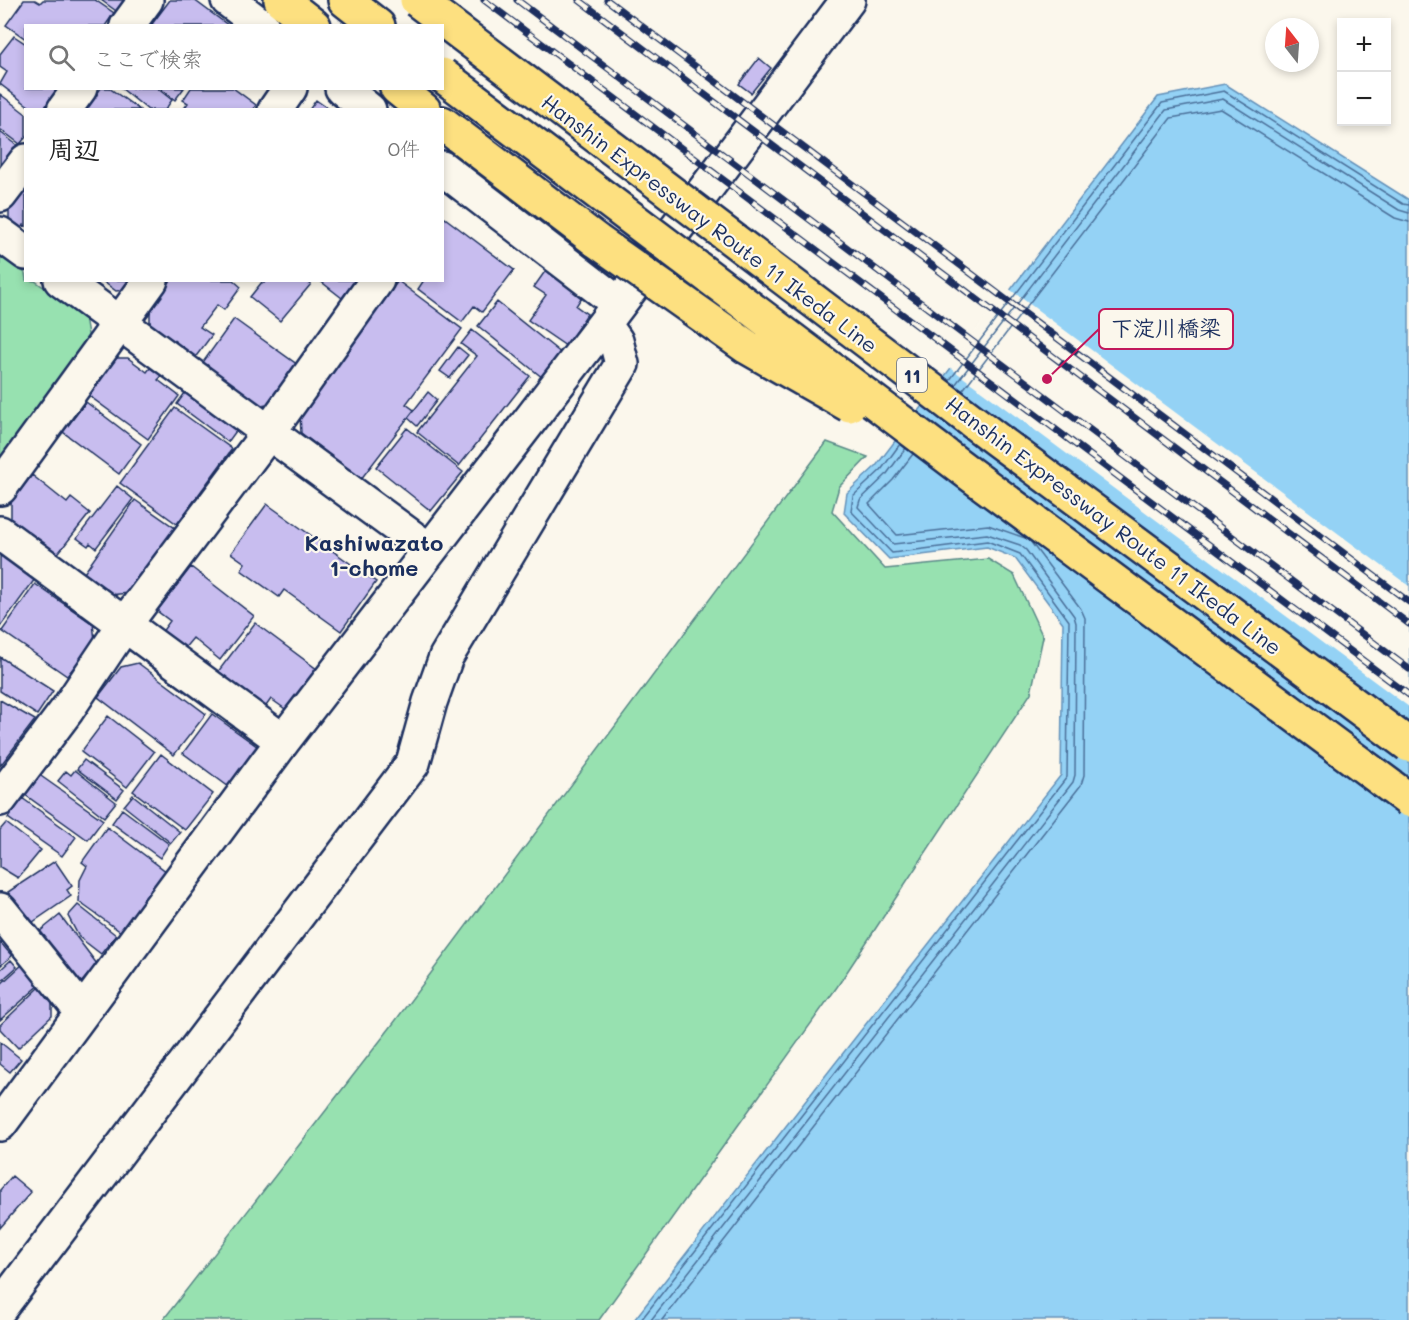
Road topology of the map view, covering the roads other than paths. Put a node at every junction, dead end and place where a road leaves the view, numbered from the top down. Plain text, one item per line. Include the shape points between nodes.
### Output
1 (146, 0) edge
2 (281, 0) edge
3 (345, 0) edge
4 (417, 0) edge
5 (848, 0) edge
6 (128, 24) edge
7 (311, 24) edge
8 (375, 24) edge
9 (444, 77) edge
10 (79, 90) edge
11 (289, 90) edge
12 (344, 90) edge
13 (399, 90) edge
14 (65, 108) edge
15 (276, 108) edge
16 (367, 108) edge
17 (422, 108) edge
18 (444, 125) edge
19 (24, 164) edge
20 (446, 177) edge
21 (0, 195) edge
22 (0, 234) edge
23 (24, 252) edge
24 (64, 282) edge
25 (150, 282) edge
26 (376, 282) edge
27 (612, 314) junction
28 (119, 324) junction
29 (269, 432) junction
30 (966, 471) junction
31 (0, 488) edge
32 (0, 533) edge
33 (429, 550) junction
34 (124, 625) junction
35 (284, 741) junction
36 (1409, 745) edge
37 (0, 799) edge
38 (1409, 800) edge
39 (0, 910) edge
40 (82, 1012) junction
41 (0, 1124) edge
42 (0, 1308) edge

1 - 6 street
2 - 7 highway
3 - 8 highway
4 - 36 highway, Hanshin Expressway Route 11 Ikeda Line / 11, bridge via 996,439
5 - 27 street
9 - 30 highway, Hanshin Expressway Route 11 Ikeda Line / 11, bridge
10 - 14 street
11 - 15 street
12 - 16 street
13 - 17 highway
18 - 30 highway, 11, bridge via 597,241 747,347
19 - 21 street
20 - 27 street
22 - 23 street
24 - 28 street
25 - 28 street
26 - 29 street
27 - 33 street
27 - 42 street via 622,364 446,657 413,764
28 - 29 street
28 - 31 street
29 - 33 street
29 - 34 street
30 - 38 highway, Hanshin Expressway Route 11 Ikeda Line / 11, bridge
32 - 34 street
33 - 35 street
34 - 35 street
34 - 37 street
35 - 40 street
39 - 40 street
40 - 41 street

